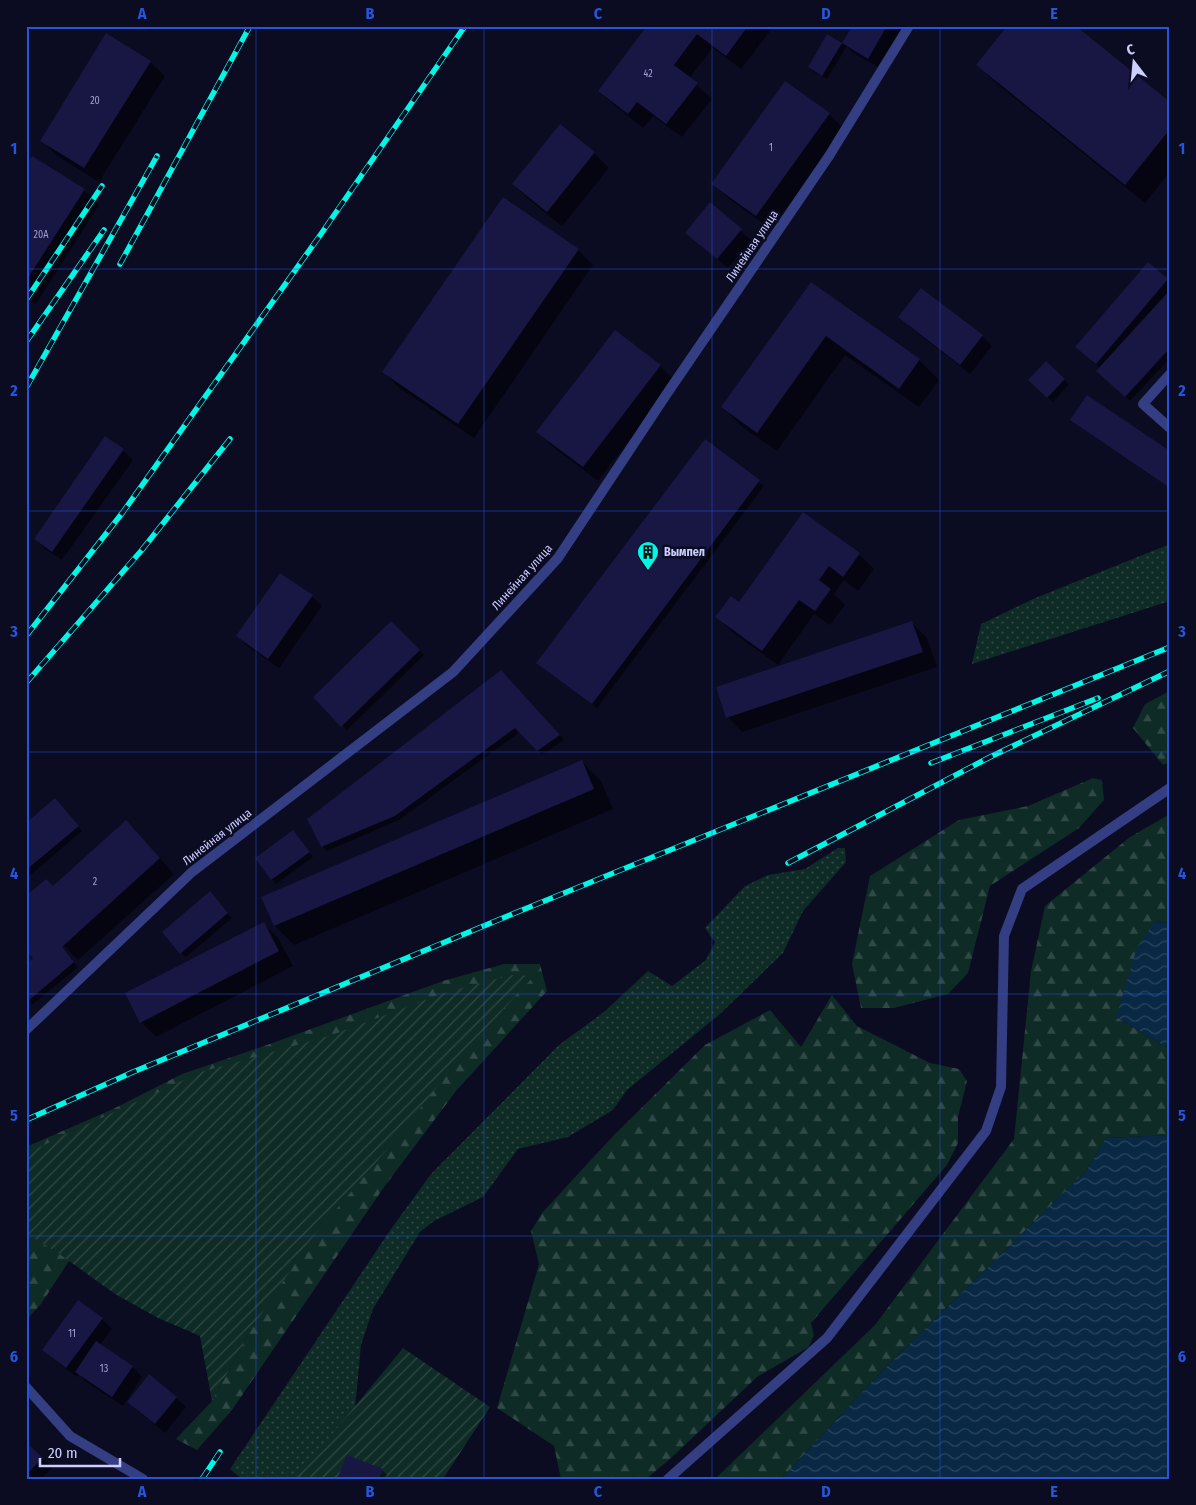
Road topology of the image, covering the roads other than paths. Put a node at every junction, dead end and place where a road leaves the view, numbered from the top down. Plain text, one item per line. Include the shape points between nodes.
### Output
1 (909, 26) edge
2 (1170, 374) edge
3 (1170, 428) edge
4 (1170, 788) edge
5 (26, 1030) edge
6 (26, 1387) edge
7 (143, 1479) edge
8 (668, 1479) edge

1 - 5 street, Линейная улица via 829,156 558,558 453,672 192,872
2 - 3 street via 1144,404
4 - 8 street via 1022,889 1004,936 1000,1087 986,1131 827,1338
6 - 7 street via 70,1436

